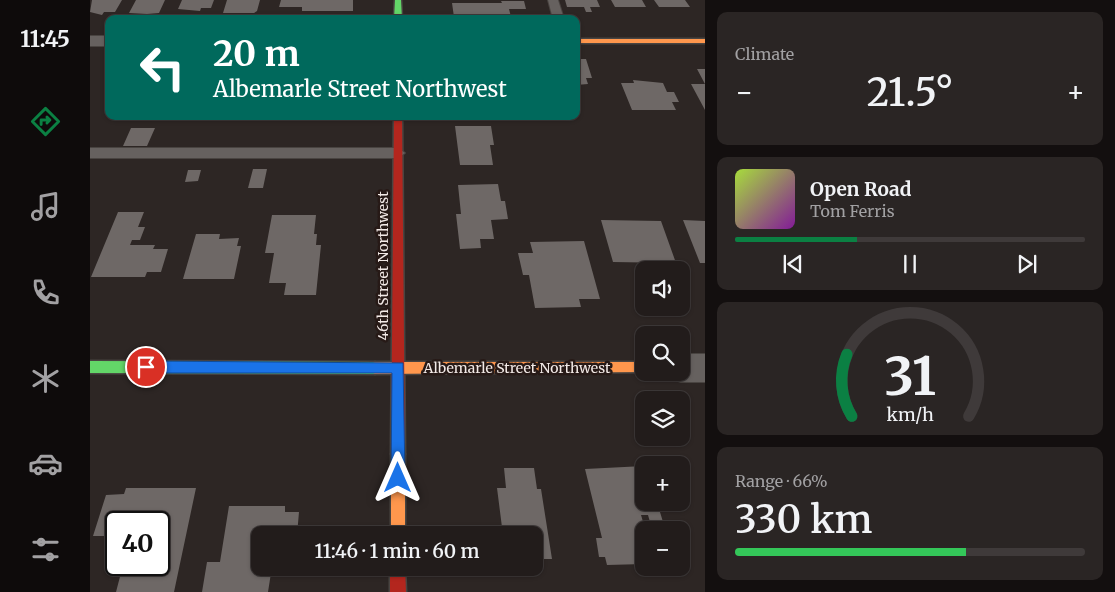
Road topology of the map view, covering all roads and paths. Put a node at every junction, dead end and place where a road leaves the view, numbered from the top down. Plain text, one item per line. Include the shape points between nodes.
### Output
1 (398, 0) edge
2 (553, 0) edge
3 (398, 15) edge
4 (558, 15) edge
5 (90, 41) edge
6 (105, 41) edge
7 (580, 41) edge
8 (705, 41) edge
9 (398, 120) edge
10 (90, 153) edge
11 (398, 153) junction
12 (90, 367) edge
13 (398, 367) junction
14 (635, 368) edge
15 (690, 368) edge
16 (705, 368) edge
17 (398, 526) edge
18 (398, 576) edge
19 (398, 592) edge

1 - 3 street
2 - 4 lane
5 - 6 street
7 - 8 street
9 - 11 street, 46th Street Northwest
10 - 11 lane
11 - 13 street, 46th Street Northwest
12 - 13 street, Albemarle Street Northwest
13 - 14 street, Albemarle Street Northwest
13 - 17 street, 46th Street Northwest
15 - 16 street
18 - 19 street

